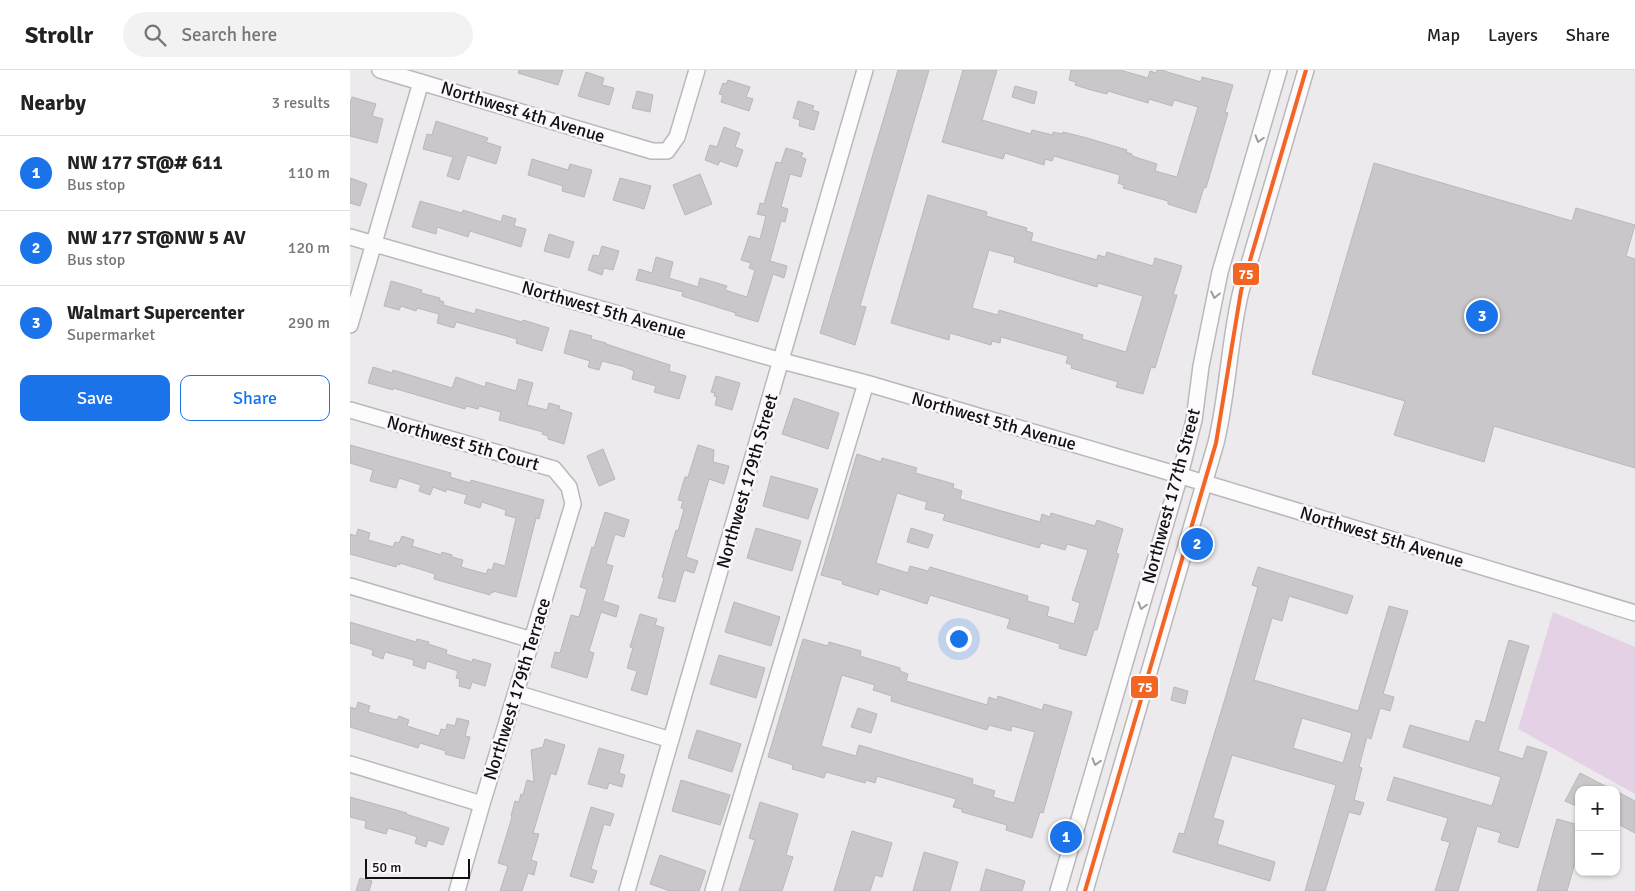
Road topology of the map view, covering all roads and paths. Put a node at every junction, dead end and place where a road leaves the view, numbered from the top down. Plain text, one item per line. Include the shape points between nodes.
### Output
1 (380, 70) edge
2 (697, 70) edge
3 (865, 70) edge
4 (1279, 70) edge
5 (1306, 70) edge
6 (421, 82) junction
7 (350, 238) edge
8 (374, 244) junction
9 (350, 325) edge
10 (782, 361) junction
11 (866, 383) junction
12 (350, 410) edge
13 (1180, 476) junction
14 (1205, 483) junction
15 (569, 487) joint
16 (350, 586) edge
17 (1635, 613) edge
18 (532, 640) junction
19 (516, 693) junction
20 (671, 740) junction
21 (350, 764) edge
22 (482, 804) junction
23 (457, 891) edge
24 (626, 891) edge
25 (713, 891) edge
26 (1058, 891) edge
27 (1086, 891) edge

1 - 6 street, Northwest 4th Avenue
2 - 6 street, Northwest 4th Avenue via 677,137 667,151 652,151
3 - 10 street, Northwest 179th Street
4 -> 13 street, Northwest 177th Street via 1220,272 1194,420
5 - 14 street, Northwest 177th Street via 1241,290 1234,319 1222,420
6 - 8 street
7 - 8 street, Northwest 5th Avenue
8 - 9 street
8 - 10 street, Northwest 5th Avenue
10 - 11 street, Northwest 5th Avenue
10 - 20 street, Northwest 179th Street
11 - 13 street, Northwest 5th Avenue
11 - 25 street
12 - 15 street, Northwest 5th Court via 554,469
13 - 14 street, Northwest 5th Avenue
13 -> 26 street, Northwest 177th Street
14 - 17 street, Northwest 5th Avenue
14 - 27 street, Northwest 177th Street
15 - 18 street, Northwest 179th Terrace via 573,504
16 - 18 street
18 - 19 street, Northwest 179th Terrace
19 - 20 street
19 - 22 street, Northwest 179th Terrace
20 - 24 street, Northwest 179th Street
21 - 22 street
22 - 23 street, Northwest 179th Terrace

